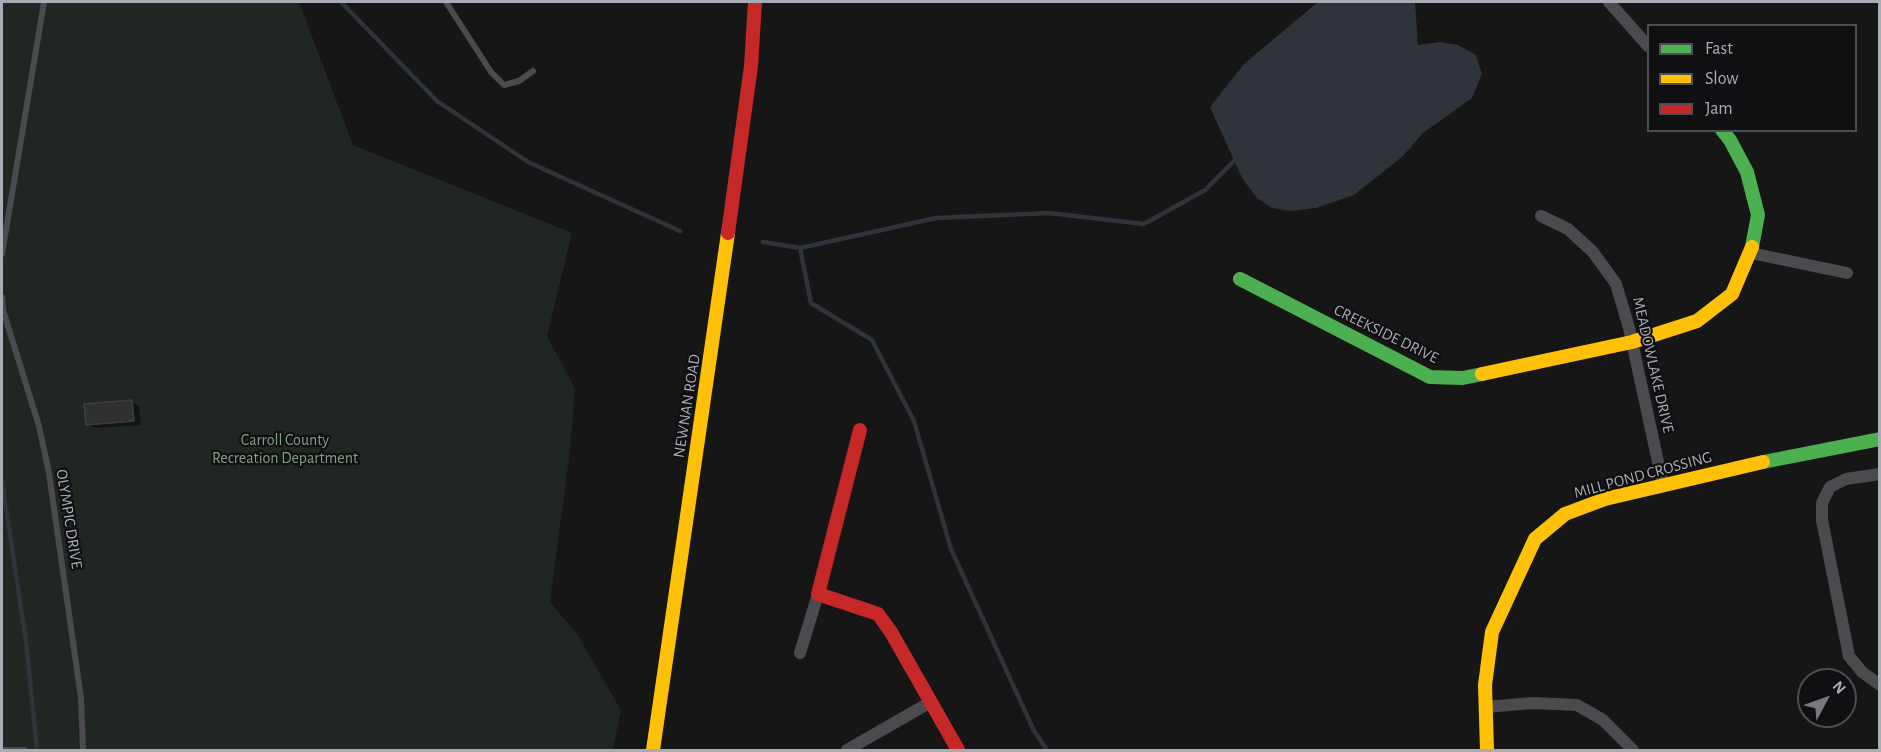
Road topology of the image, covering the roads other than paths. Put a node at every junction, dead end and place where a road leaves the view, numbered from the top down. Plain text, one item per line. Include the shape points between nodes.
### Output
1 (44, 2) edge
2 (446, 2) edge
3 (755, 2) edge
4 (766, 2) edge
5 (1609, 2) edge
6 (1647, 45) edge
7 (751, 66) junction
8 (533, 71) dead end
9 (1724, 132) edge
10 (1541, 216) dead end
11 (1751, 253) junction
12 (2, 254) edge
13 (1847, 273) dead end
14 (1240, 279) dead end
15 (2, 297) edge
16 (1632, 342) junction
17 (860, 430) dead end
18 (1880, 439) edge
19 (1880, 474) edge
20 (1663, 485) junction
21 (818, 594) junction
22 (800, 653) dead end
23 (1880, 685) edge
24 (929, 702) junction
25 (1486, 707) junction
26 (2, 750) edge
27 (25, 750) edge
28 (83, 750) edge
29 (653, 750) edge
30 (847, 750) edge
31 (958, 750) edge
32 (1487, 750) edge
33 (1633, 750) edge

1 - 12 lane
2 - 8 lane via 491,72 504,85
3 - 7 street, NEWNAN ROAD
4 - 7 street, NEWNAN ROAD
5 - 6 street
7 - 29 street, NEWNAN ROAD
9 - 11 street, CREEKSIDE DRIVE via 1747,172 1758,215
10 - 16 street, MEADOWLAKE DRIVE via 1568,229 1593,252 1616,284
11 - 13 street
11 - 16 street, CREEKSIDE DRIVE via 1732,294 1697,321
14 - 16 street, CREEKSIDE DRIVE via 1430,377 1463,378
15 - 28 lane, OLYMPIC DRIVE via 49,473 81,698
16 - 20 street, MEADOWLAKE DRIVE
17 - 21 street
18 - 20 street, MILL POND CROSSING
19 - 23 street via 1846,479 1830,487 1822,503 1822,520 1849,656
20 - 25 street, MILL POND CROSSING via 1605,499 1565,514 1534,539 1492,632
21 - 22 street
21 - 24 street via 878,614
24 - 30 street
24 - 31 street
25 - 32 street, MILL POND CROSSING
25 - 33 street via 1577,705 1603,720
26 - 27 lane

